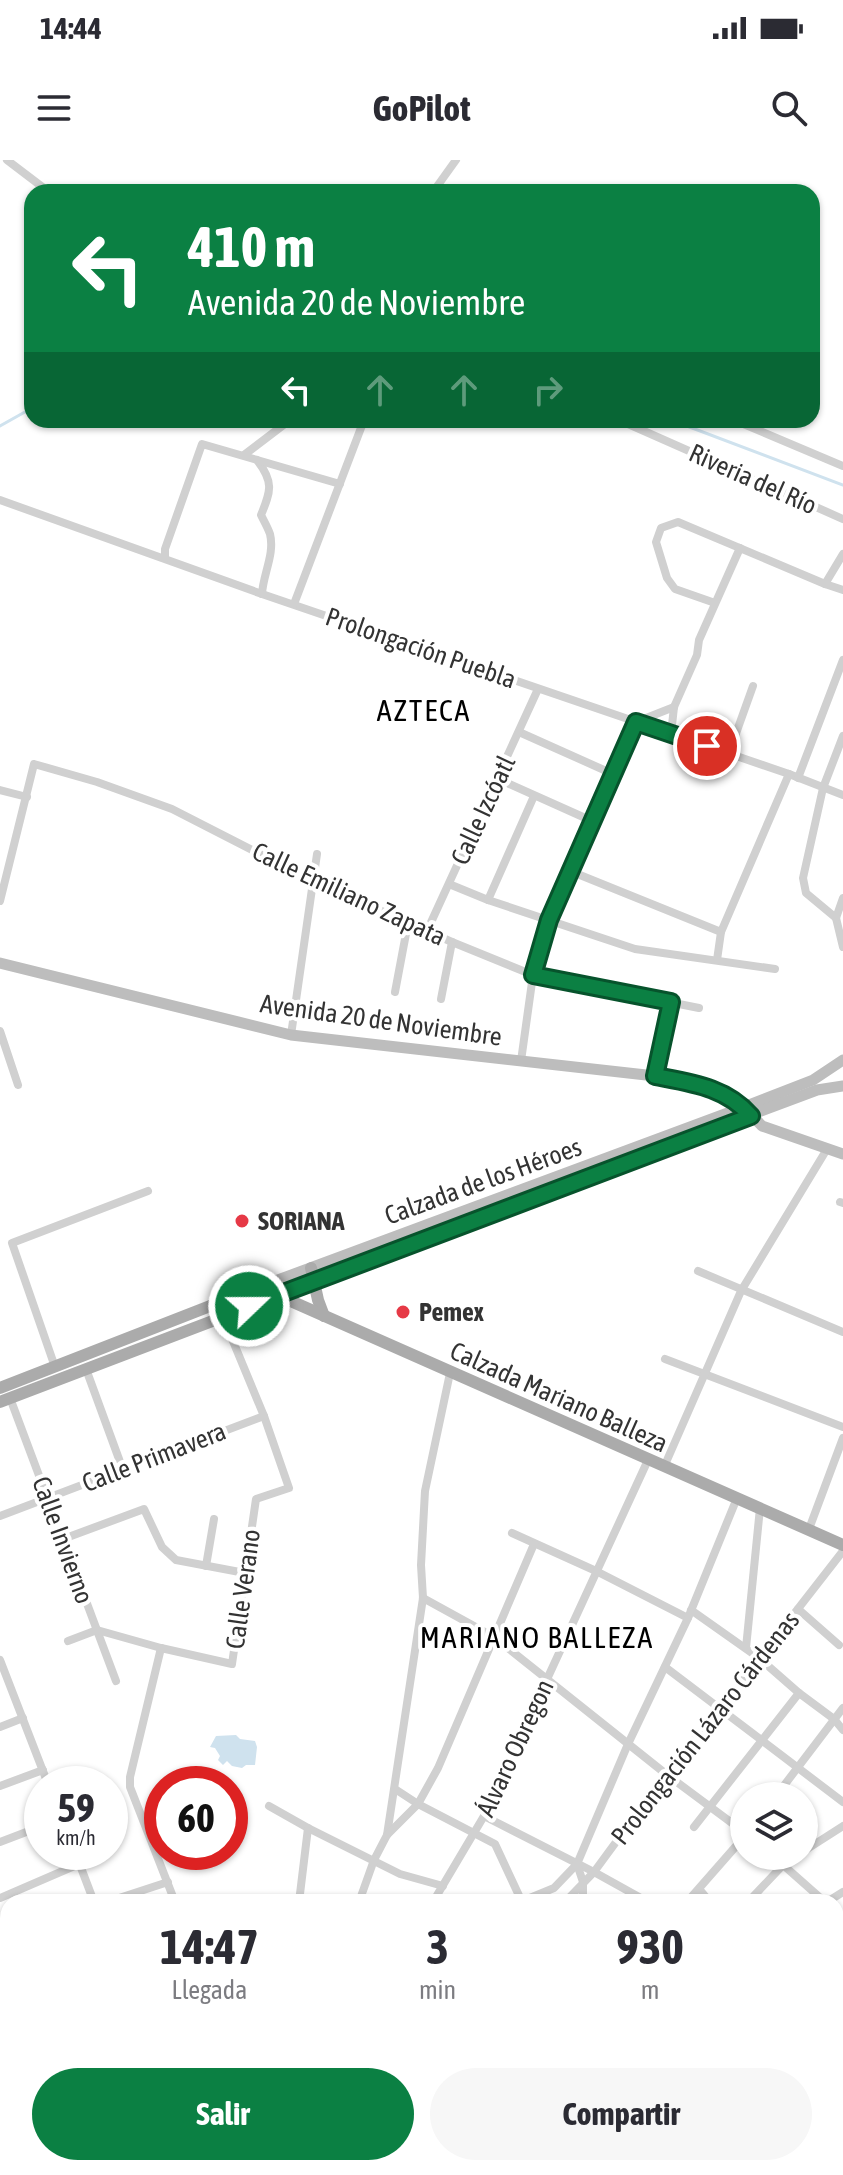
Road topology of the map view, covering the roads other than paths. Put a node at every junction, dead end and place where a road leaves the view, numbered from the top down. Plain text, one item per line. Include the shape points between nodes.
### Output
1 (7, 160) edge
2 (456, 160) edge
3 (38, 184) edge
4 (439, 184) edge
5 (279, 428) edge
6 (361, 428) edge
7 (637, 428) edge
8 (749, 428) edge
9 (244, 455) junction
10 (256, 459) junction
11 (843, 466) edge
12 (340, 484) junction
13 (0, 500) edge
14 (843, 519) edge
15 (740, 548) junction
16 (843, 554) edge
17 (165, 558) junction
18 (825, 584) junction
19 (843, 590) edge
20 (262, 594) junction
21 (715, 603) junction
22 (294, 604) junction
23 (843, 660) edge
24 (753, 686) dead end
25 (538, 689) junction
26 (674, 707) junction
27 (636, 722) junction
28 (519, 732) junction
29 (671, 734) junction
30 (843, 736) edge
31 (729, 753) junction
32 (613, 774) junction
33 (789, 774) junction
34 (798, 778) junction
35 (498, 779) junction
36 (823, 788) junction
37 (0, 790) edge
38 (843, 795) edge
39 (534, 796) junction
40 (27, 797) junction
41 (592, 821) junction
42 (317, 854) dead end
43 (0, 856) edge
44 (11, 859) junction
45 (570, 871) junction
46 (313, 881) junction
47 (449, 884) junction
48 (843, 898) edge
49 (488, 900) junction
50 (0, 901) edge
51 (836, 918) junction
52 (549, 920) junction
53 (408, 923) junction
54 (427, 931) junction
55 (721, 932) junction
56 (452, 942) junction
57 (843, 947) edge
58 (717, 960) junction
59 (0, 963) edge
60 (775, 969) dead end
61 (533, 975) junction
62 (395, 992) dead end
63 (441, 999) dead end
64 (671, 1002) junction
65 (699, 1008) dead end
66 (0, 1031) edge
67 (291, 1035) junction
68 (5, 1060) edge
69 (521, 1061) junction
70 (840, 1062) edge
71 (655, 1076) junction
72 (18, 1085) dead end
73 (843, 1086) edge
74 (748, 1111) junction
75 (827, 1149) junction
76 (843, 1154) edge
77 (148, 1191) dead end
78 (698, 1271) dead end
79 (312, 1274) junction
80 (259, 1287) junction
81 (741, 1291) junction
82 (276, 1294) junction
83 (324, 1316) junction
84 (223, 1317) junction
85 (843, 1332) edge
86 (665, 1359) dead end
87 (55, 1367) junction
88 (86, 1369) junction
89 (450, 1373) junction
90 (706, 1374) junction
91 (0, 1388) edge
92 (5, 1400) edge
93 (264, 1416) junction
94 (843, 1427) edge
95 (843, 1438) edge
96 (648, 1460) junction
97 (664, 1467) junction
98 (123, 1470) junction
99 (48, 1498) junction
100 (737, 1498) junction
101 (760, 1508) junction
102 (0, 1516) edge
103 (214, 1519) dead end
104 (809, 1529) junction
105 (512, 1533) dead end
106 (63, 1539) junction
107 (534, 1544) junction
108 (843, 1545) edge
109 (843, 1551) edge
110 (206, 1566) junction
111 (596, 1571) junction
112 (245, 1573) junction
113 (423, 1598) junction
114 (798, 1609) junction
115 (690, 1614) junction
116 (97, 1630) junction
117 (494, 1637) junction
118 (68, 1641) dead end
119 (839, 1645) dead end
120 (161, 1648) junction
121 (746, 1648) junction
122 (759, 1658) junction
123 (0, 1660) edge
124 (665, 1667) junction
125 (3, 1677) edge
126 (116, 1681) dead end
127 (547, 1681) junction
128 (799, 1693) junction
129 (843, 1708) edge
130 (720, 1709) junction
131 (23, 1718) junction
132 (834, 1719) junction
133 (0, 1727) edge
134 (843, 1730) edge
135 (762, 1740) junction
136 (628, 1744) junction
137 (41, 1766) edge
138 (797, 1768) junction
139 (666, 1774) junction
140 (24, 1777) edge
141 (786, 1782) edge
142 (0, 1786) edge
143 (395, 1789) junction
144 (843, 1802) edge
145 (418, 1804) junction
146 (269, 1806) dead end
147 (710, 1806) junction
148 (484, 1816) junction
149 (730, 1822) edge
150 (843, 1826) edge
151 (694, 1827) dead end
152 (308, 1828) junction
153 (24, 1833) edge
154 (474, 1833) junction
155 (387, 1835) junction
156 (0, 1842) edge
157 (818, 1842) edge
158 (730, 1852) edge
159 (374, 1860) junction
160 (577, 1864) junction
161 (65, 1870) edge
162 (81, 1870) edge
163 (778, 1870) edge
164 (789, 1870) edge
165 (594, 1872) junction
166 (168, 1882) junction
167 (583, 1882) junction
168 (443, 1886) junction
169 (700, 1890) junction
170 (9, 1894) edge
171 (91, 1894) edge
172 (144, 1894) edge
173 (172, 1894) edge
174 (300, 1894) edge
175 (362, 1894) edge
176 (438, 1894) edge
177 (517, 1894) edge
178 (540, 1894) edge
179 (572, 1894) edge
180 (583, 1894) edge
181 (634, 1894) edge
182 (696, 1894) edge
183 (703, 1894) edge
184 (756, 1894) edge
185 (817, 1894) edge

1 - 3 street
2 - 4 street
5 - 9 street
6 - 12 street
7 - 14 street, Riveria del Río
8 - 11 street, Riveria del Río
9 - 10 street
9 - 17 street via 202,444
10 - 12 street
10 - 20 street via 267,473 271,492 261,515 270,534
12 - 22 street
13 - 17 street, Prolongación Puebla
15 - 18 street
15 - 21 street
15 - 21 street via 678,522 661,528 656,542 667,578 675,589
16 - 18 street
17 - 20 street, Prolongación Puebla
18 - 19 street
20 - 22 street, Prolongación Puebla
21 - 26 street
22 - 25 street, Prolongación Puebla
23 - 34 street
24 - 31 street
25 - 27 street, Prolongación Puebla
25 - 28 street, Calle Izcóatl
26 - 27 street
26 - 29 street
27 - 29 street, Prolongación Puebla
27 - 32 street
28 - 32 street
28 - 35 street, Calle Izcóatl
29 - 31 street, Prolongación Puebla
30 - 36 street
31 - 33 street, Prolongación Puebla
32 - 41 street
33 - 34 street, Prolongación Puebla
33 - 55 street
34 - 36 street, Prolongación Puebla
35 - 39 street
35 - 47 street, Calle Izcóatl
36 - 38 street, Prolongación Puebla
36 - 51 street via 803,878 806,893
37 - 40 street
39 - 41 street
39 - 49 street
40 - 44 street
40 - 46 street, Calle Emiliano Zapata via 34,764 97,782 172,809
41 - 45 street
42 - 46 street
43 - 44 street
44 - 50 street
45 - 52 street
45 - 55 street
46 - 53 street, Calle Emiliano Zapata
46 - 67 street
47 - 49 street
47 - 54 street, Calle Izcóatl
48 - 51 street
49 - 52 street
51 - 57 street
52 - 58 street via 635,949
52 - 61 street
53 - 54 street, Calle Emiliano Zapata
53 - 62 street
54 - 56 street, Calle Emiliano Zapata
55 - 58 street
56 - 61 street, Calle Emiliano Zapata
56 - 63 street
58 - 60 street
59 - 67 street, Avenida 20 de Noviembre
61 - 64 street, Calle Emiliano Zapata
61 - 69 street
64 - 65 street, Calle Emiliano Zapata
64 - 71 street
66 - 68 street
67 - 69 street, Avenida 20 de Noviembre
68 - 72 street
69 - 71 street, Avenida 20 de Noviembre
70 - 73 street via 834,1071
70 - 74 street, Calzada de los Héroes
71 - 74 street, Avenida 20 de Noviembre via 714,1089
73 - 74 street, Calzada de los Héroes
74 - 75 street, Avenida 20 de Noviembre via 762,1126
74 - 79 street, Calzada de los Héroes
75 - 76 street, Avenida 20 de Noviembre
75 - 81 street
77 - 87 street via 12,1243
78 - 81 street
79 - 80 street, Calzada de los Héroes
79 - 82 street, Calzada de los Héroes
79 - 83 main road
80 - 82 main road, Calzada Mariano Balleza
80 - 87 main road, Calzada de los Héroes
81 - 85 street
81 - 90 street
82 - 83 main road, Calzada Mariano Balleza
82 - 84 main road, Calzada de los Héroes
83 - 89 main road, Calzada Mariano Balleza
84 - 88 main road, Calzada de los Héroes
84 - 93 street
86 - 90 street
87 - 91 main road, Calzada de los Héroes
88 - 92 main road, Calzada de los Héroes
88 - 98 street
89 - 96 main road, Calzada Mariano Balleza
89 - 113 street via 425,1491
90 - 94 street
90 - 97 street
92 - 99 street, Calle Invierno
93 - 98 street, Calle Primavera
93 - 112 street, Calle Verano via 289,1488 256,1499
95 - 104 street
96 - 97 main road, Calzada Mariano Balleza
96 - 111 street, Álvaro Obregon
97 - 100 main road, Calzada Mariano Balleza
98 - 99 street, Calle Primavera
99 - 102 street, Calle Primavera
99 - 106 street, Calle Invierno
100 - 101 main road, Calzada Mariano Balleza
100 - 115 street
101 - 104 main road, Calzada Mariano Balleza
101 - 121 street
103 - 110 street
104 - 108 main road, Calzada Mariano Balleza
105 - 107 street
106 - 110 street via 144,1509 162,1547 176,1560
106 - 116 street, Calle Invierno
107 - 111 street
107 - 117 street
109 - 114 street, Prolongación Lázaro Cárdenas
110 - 112 street
111 - 115 street
111 - 127 street, Álvaro Obregon
112 - 120 street, Calle Verano via 232,1664
113 - 117 street
113 - 143 street
114 - 119 street
114 - 122 street, Prolongación Lázaro Cárdenas
115 - 121 street
115 - 124 street
116 - 118 street
116 - 120 street
116 - 126 street, Calle Invierno
117 - 127 street
117 - 145 street
120 - 166 street via 130,1787
121 - 122 street
122 - 128 street
122 - 130 street, Prolongación Lázaro Cárdenas
123 - 125 street
124 - 130 street
124 - 136 street
125 - 131 street
127 - 136 street
127 - 148 street, Álvaro Obregon
128 - 132 street
128 - 135 street
129 - 132 street
130 - 135 street
130 - 139 street, Prolongación Lázaro Cárdenas
131 - 133 street
131 - 137 street
132 - 134 street
132 - 138 street
135 - 138 street
135 - 147 street
136 - 139 street
136 - 160 street
138 - 141 street
138 - 144 street
139 - 147 street
139 - 165 street, Prolongación Lázaro Cárdenas
140 - 142 street
143 - 145 street
143 - 155 street
145 - 154 street
145 - 155 street
146 - 152 street
147 - 149 street
147 - 151 street
148 - 154 street, Álvaro Obregon
148 - 160 street
150 - 157 street
152 - 159 street
152 - 174 street
153 - 156 street
154 - 168 street, Álvaro Obregon
154 - 177 street via 495,1844
155 - 159 street
158 - 169 street
159 - 168 street
159 - 175 street
160 - 165 street
160 - 167 street
160 - 178 street via 554,1888
161 - 170 street
162 - 171 street
163 - 184 street
164 - 185 street
165 - 167 street, Prolongación Lázaro Cárdenas
165 - 181 street
166 - 172 street
166 - 173 street
167 - 179 street, Prolongación Lázaro Cárdenas
167 - 180 street
168 - 176 street, Álvaro Obregon
169 - 182 street
169 - 183 street

